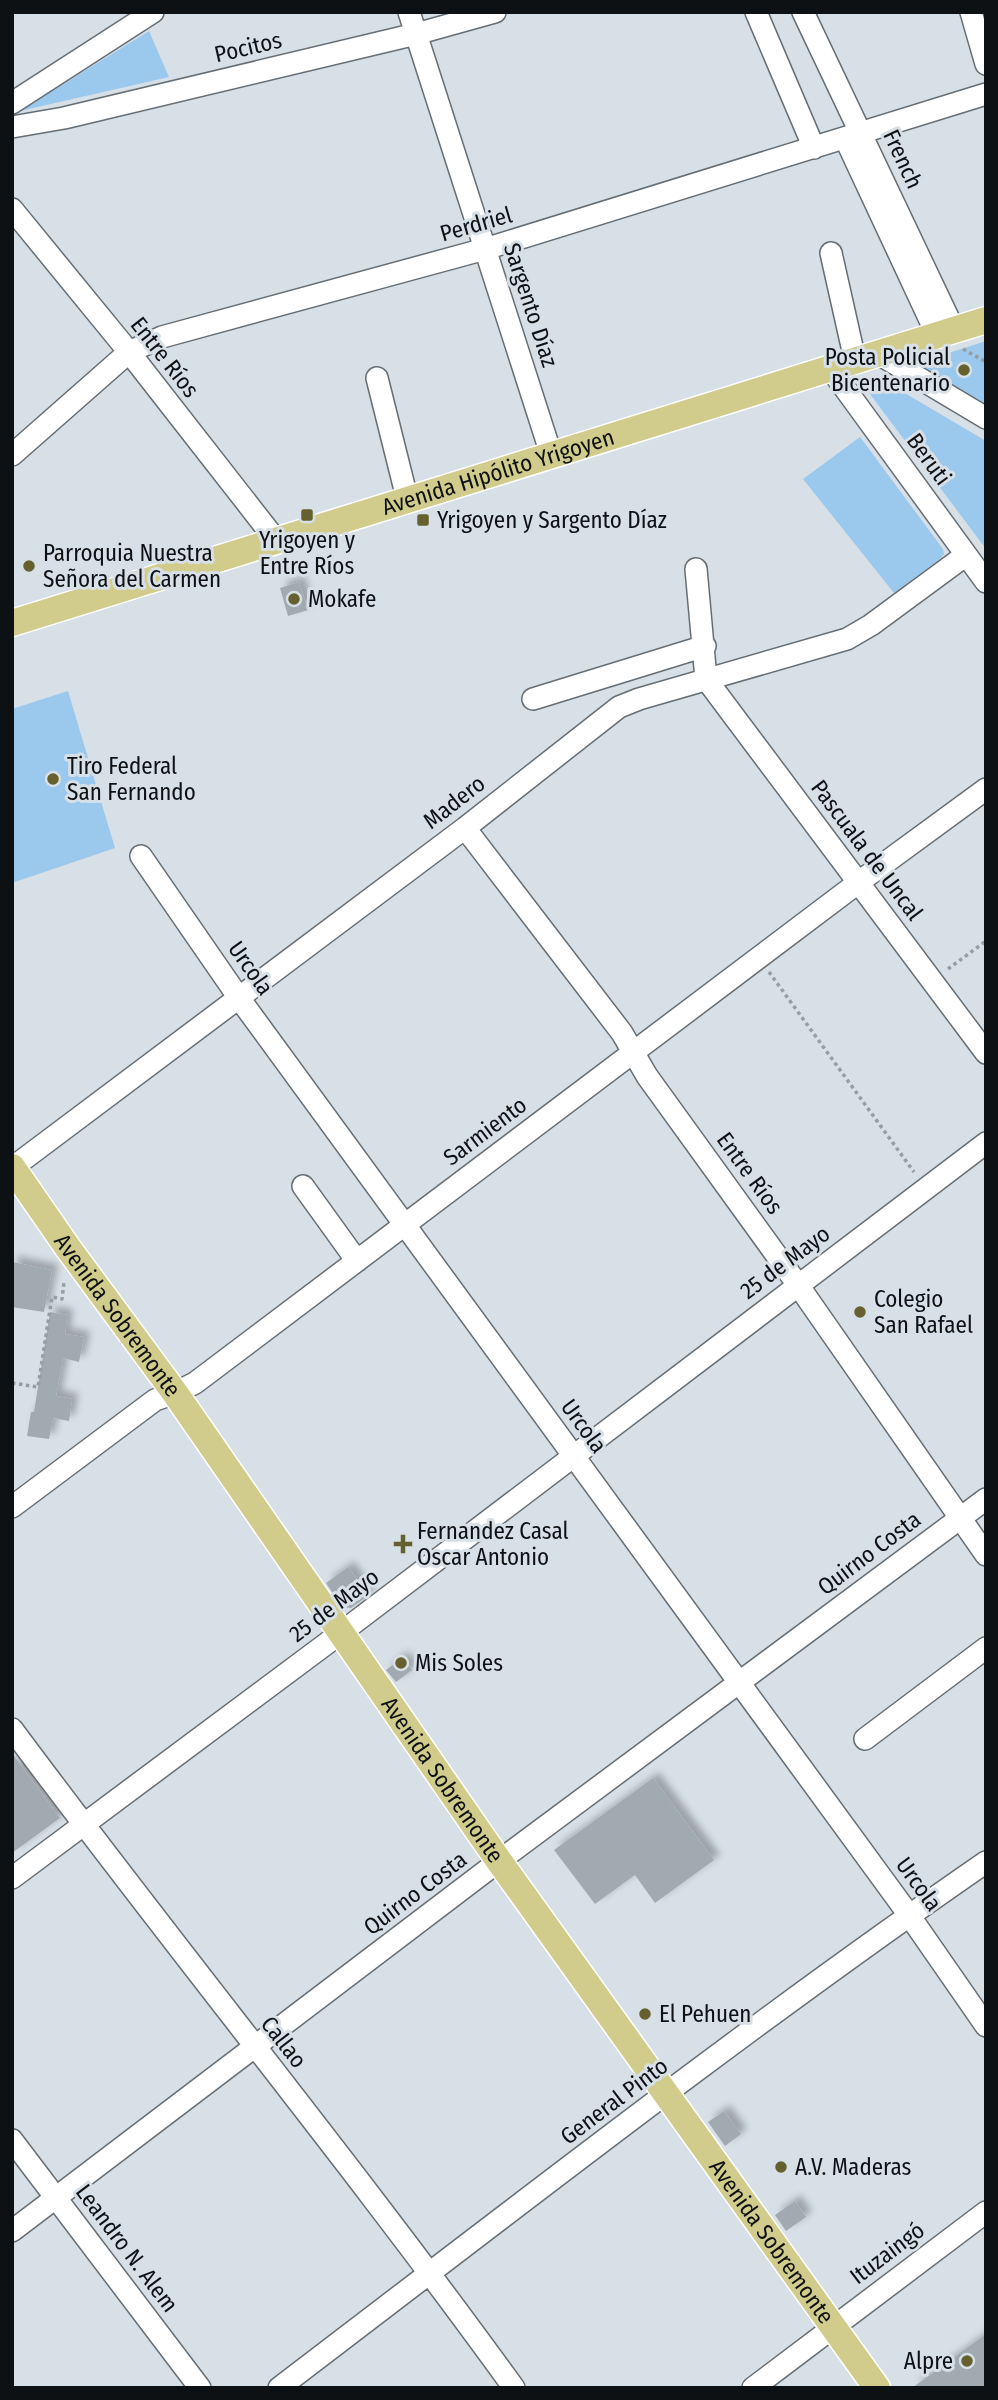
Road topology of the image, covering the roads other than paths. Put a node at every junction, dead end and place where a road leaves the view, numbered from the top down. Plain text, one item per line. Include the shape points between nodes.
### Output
1 (153, 12) edge
2 (409, 12) edge
3 (495, 12) edge
4 (757, 12) edge
5 (803, 12) edge
6 (971, 12) edge
7 (416, 34) junction
8 (986, 64) edge
9 (986, 94) edge
10 (12, 103) edge
11 (12, 127) edge
12 (853, 136) junction
13 (814, 148) junction
14 (12, 209) edge
15 (485, 249) junction
16 (831, 253) dead end
17 (986, 320) edge
18 (945, 332) junction
19 (129, 352) junction
20 (854, 360) junction
21 (377, 378) dead end
22 (986, 418) edge
23 (551, 454) junction
24 (12, 455) edge
25 (407, 499) junction
26 (275, 539) junction
27 (966, 555) junction
28 (696, 569) dead end
29 (986, 582) edge
30 (12, 622) edge
31 (705, 646) junction
32 (706, 679) junction
33 (533, 699) dead end
34 (986, 789) edge
35 (465, 828) junction
36 (141, 856) dead end
37 (859, 882) junction
38 (239, 998) junction
39 (633, 1052) junction
40 (986, 1053) edge
41 (986, 1143) edge
42 (12, 1167) edge
43 (303, 1186) dead end
44 (405, 1225) junction
45 (358, 1261) junction
46 (798, 1285) junction
47 (175, 1393) junction
48 (573, 1455) junction
49 (986, 1499) edge
50 (12, 1507) edge
51 (960, 1518) junction
52 (986, 1555) edge
53 (342, 1632) junction
54 (986, 1648) edge
55 (739, 1683) junction
56 (12, 1729) edge
57 (864, 1739) dead end
58 (83, 1825) junction
59 (499, 1861) junction
60 (986, 1862) edge
61 (12, 1878) edge
62 (909, 1915) junction
63 (986, 2026) edge
64 (255, 2047) junction
65 (666, 2094) junction
66 (12, 2140) edge
67 (56, 2198) junction
68 (986, 2212) edge
69 (12, 2231) edge
70 (430, 2273) junction
71 (833, 2327) junction
72 (200, 2388) edge
73 (279, 2388) edge
74 (514, 2388) edge
75 (753, 2388) edge
76 (877, 2388) edge

1 - 10 street
2 - 7 street, Sargento Díaz
3 - 7 street, Pocitos
4 - 13 street
5 - 12 street, French
6 - 8 street
7 - 11 street, Pocitos
7 - 15 street, Sargento Díaz
9 - 12 street, Perdriel
12 - 13 street, Perdriel
12 - 18 street, French
13 - 15 street, Perdriel
14 - 19 street, Entre Ríos
15 - 19 street, Perdriel via 162,337
15 - 23 street, Sargento Díaz
16 - 20 street
17 - 18 main road, Avenida Hipólito Yrigoyen
18 - 20 main road, Avenida Hipólito Yrigoyen
19 - 24 street, Perdriel
19 - 26 street, Entre Ríos
20 - 22 street
20 - 23 main road, Avenida Hipólito Yrigoyen
20 - 27 street, Beruti
21 - 25 street
23 - 25 main road, Avenida Hipólito Yrigoyen
25 - 26 main road, Avenida Hipólito Yrigoyen
26 - 30 main road, Avenida Hipólito Yrigoyen
27 - 29 street, Beruti
27 - 32 street, Madero via 847,639
28 - 31 street
31 - 32 street
31 - 33 street
32 - 35 street, Madero via 619,708
32 - 37 street, Pascuala de Uncal
34 - 37 street, Sarmiento
35 - 38 street, Madero
35 - 39 street, Entre Ríos
36 - 38 street, Urcola
37 - 39 street, Sarmiento
37 - 40 street, Pascuala de Uncal
38 - 42 street, Madero
38 - 44 street, Urcola
39 - 44 street, Sarmiento
39 - 46 street, Entre Ríos
41 - 46 street, 25 de Mayo
42 - 47 main road, Avenida Sobremonte
43 - 45 street
44 - 45 street, Sarmiento
44 - 48 street, Urcola
45 - 47 street, Sarmiento via 195,1383
46 - 48 street, 25 de Mayo
46 - 51 street, Entre Ríos
47 - 50 street, Sarmiento via 155,1400
47 - 53 main road, Avenida Sobremonte
48 - 53 street, 25 de Mayo
48 - 55 street, Urcola
49 - 51 street, Quirno Costa
51 - 52 street, Entre Ríos
51 - 55 street, Quirno Costa
53 - 58 street, 25 de Mayo
53 - 59 main road, Avenida Sobremonte
54 - 57 street
55 - 59 street, Quirno Costa
55 - 62 street, Urcola
56 - 58 street, Callao
58 - 61 street, 25 de Mayo
58 - 64 street, Callao
59 - 64 street, Quirno Costa
59 - 65 main road, Avenida Sobremonte
60 - 62 street, General Pinto
62 - 63 street, Urcola
62 - 65 street, General Pinto
64 - 67 street, Quirno Costa
64 - 70 street, Callao
65 - 70 street, General Pinto
65 - 71 main road, Avenida Sobremonte
66 - 67 street, Leandro N. Alem
67 - 69 street, Quirno Costa
67 - 72 street, Leandro N. Alem
68 - 71 street, Ituzaingó
70 - 73 street, General Pinto
70 - 74 street, Callao
71 - 75 street, Ituzaingó
71 - 76 main road, Avenida Sobremonte

